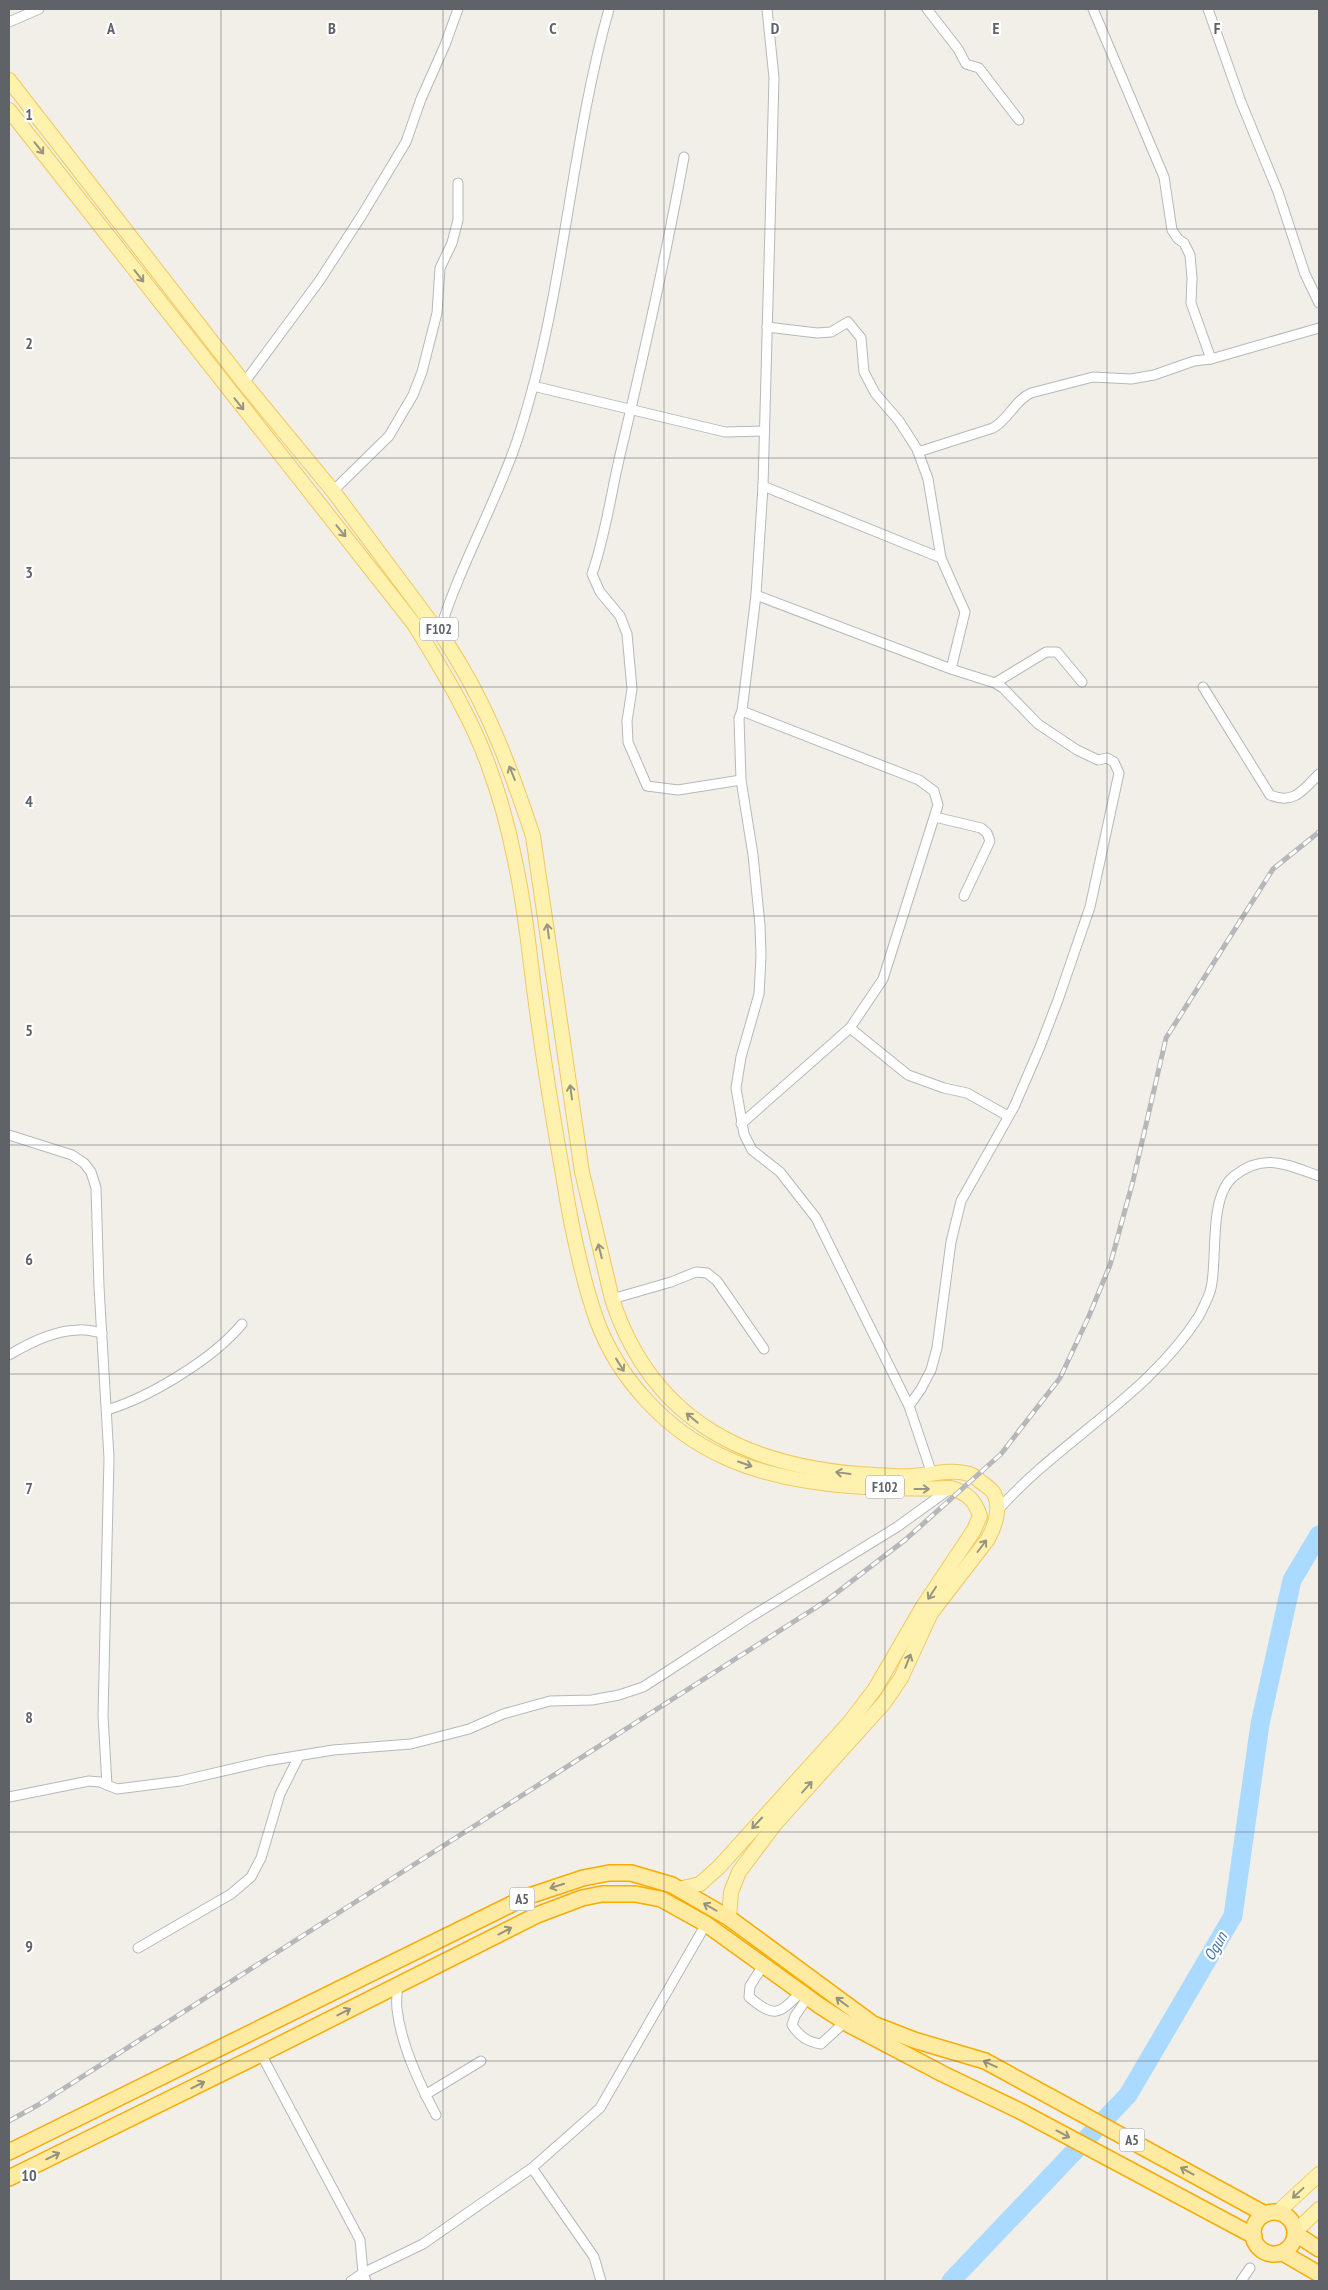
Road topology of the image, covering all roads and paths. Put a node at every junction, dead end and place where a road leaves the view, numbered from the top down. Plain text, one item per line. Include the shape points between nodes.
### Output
1 (39, 9) edge
2 (458, 9) edge
3 (609, 9) edge
4 (767, 9) edge
5 (927, 9) edge
6 (1093, 9) edge
7 (1208, 9) edge
8 (9, 22) edge
9 (9, 80) edge
10 (9, 110) edge
11 (1019, 120) dead end
12 (684, 157) dead end
13 (458, 183) dead end
14 (1319, 302) edge
15 (767, 327) junction
16 (1319, 328) edge
17 (1212, 359) junction
18 (244, 382) junction
19 (533, 386) junction
20 (631, 409) junction
21 (764, 431) junction
22 (918, 452) junction
23 (763, 486) junction
24 (332, 491) junction
25 (941, 558) junction
26 (756, 595) junction
27 (440, 630) junction
28 (951, 669) junction
29 (1082, 682) dead end
30 (995, 683) junction
31 (1203, 687) dead end
32 (742, 711) junction
33 (1319, 774) edge
34 (740, 780) junction
35 (934, 817) junction
36 (964, 896) dead end
37 (850, 1028) junction
38 (1008, 1116) junction
39 (742, 1124) junction
40 (9, 1135) edge
41 (1319, 1176) edge
42 (612, 1299) junction
43 (618, 1316) junction
44 (598, 1322) junction
45 (242, 1324) dead end
46 (102, 1333) junction
47 (764, 1349) dead end
48 (9, 1355) edge
49 (909, 1406) junction
50 (107, 1410) junction
51 (932, 1474) junction
52 (951, 1488) junction
53 (998, 1510) junction
54 (299, 1756) junction
55 (107, 1786) junction
56 (9, 1797) edge
57 (679, 1889) junction
58 (729, 1918) junction
59 (706, 1924) junction
60 (464, 1927) junction
61 (476, 1946) junction
62 (138, 1948) dead end
63 (764, 1964) junction
64 (398, 1985) junction
65 (805, 1995) junction
66 (845, 2022) junction
67 (261, 2054) junction
68 (481, 2061) dead end
69 (425, 2095) junction
70 (436, 2115) dead end
71 (9, 2152) edge
72 (532, 2168) junction
73 (1319, 2174) edge
74 (9, 2178) edge
75 (1319, 2209) edge
76 (1271, 2213) junction
77 (1296, 2233) junction
78 (1254, 2236) junction
79 (1319, 2249) edge
80 (1283, 2253) junction
81 (1250, 2268) dead end
82 (1319, 2274) edge
83 (365, 2277) edge
84 (351, 2281) edge
85 (601, 2281) edge
86 (1240, 2281) edge

1 - 8 street
2 - 18 street via 420,99 406,142 320,280
3 - 19 street via 582,119 554,293
4 - 15 street via 774,78
5 - 11 street via 966,64 979,68
6 - 17 street via 1164,177 1172,230 1190,255 1191,303
7 - 14 street via 1240,102 1278,192 1305,274
9 - 18 main road, F102
10 -> 44 main road, F102 via 414,624 446,675 470,723 489,766 516,863 570,1220
12 - 20 street
13 - 24 street via 458,220 440,268 437,313 413,395 389,436
15 - 21 street
15 - 22 street via 817,333 831,332 848,322 861,338 864,372 875,393 899,421
16 - 17 street
17 - 22 street via 1194,361 1154,375 1131,379 1093,377 1031,393 1024,396 1003,423
18 - 24 main road, F102
19 - 20 street
19 - 27 street via 514,451 472,544
20 - 21 street via 725,432
20 - 34 street via 601,548 592,574 600,592 620,616 627,634 632,689 627,721 628,742 647,786 678,790
21 - 23 street
22 - 25 street via 928,479
23 - 25 street
23 - 26 street
24 - 27 main road, F102
25 - 28 street via 965,612
26 - 28 street
26 - 32 street
42 -> 27 main road, F102 via 582,1172 533,836 487,715
28 - 30 street
29 - 30 street via 1057,652 1052,651
30 - 38 street via 1038,724 1077,750 1098,760 1107,758 1114,762 1119,773 1090,907 1040,1046
31 - 33 street via 1270,795 1282,800 1289,798 1300,793
32 - 34 street via 739,718
32 - 35 street via 919,780 934,791 938,805
34 - 39 street via 753,855 760,925 759,994 741,1056 736,1088
35 - 36 street via 982,828 987,833 990,841
35 - 37 street via 883,979
37 - 38 street via 908,1075 967,1093
37 - 39 street
38 - 49 street via 961,1201 951,1242 937,1348 931,1370
39 - 49 street via 752,1150 780,1172 816,1218
40 - 46 street via 72,1155 84,1162 91,1172 96,1188
41 - 53 street via 1270,1160 1249,1166 1232,1177 1222,1195 1216,1218 1211,1288 1200,1315 1170,1355
42 - 43 main road, F102
42 - 47 street via 696,1272 707,1273 717,1281
43 - 44 main road
51 -> 43 main road, F102 via 912,1477 851,1474 785,1464 720,1437 702,1426 662,1389 646,1369
44 -> 52 main road, F102 via 629,1379 647,1402 693,1439 726,1458 774,1474 848,1486
45 - 50 street via 181,1374 130,1403
46 - 48 street via 66,1332 25,1345
46 - 50 street
49 - 51 street
50 - 55 street via 109,1485 103,1716
51 - 53 main road, F102 via 959,1472 975,1477 993,1492
52 - 54 street via 897,1527 643,1687 592,1700 550,1701 503,1714 469,1729 411,1744 362,1746
52 -> 57 main road, F102 via 967,1494 977,1505 978,1523 922,1608 875,1689 849,1723 719,1867 700,1884
58 -> 53 main road via 731,1892 739,1872 774,1824 884,1703 901,1678 932,1613 988,1539
54 - 55 street via 180,1781 117,1788
54 - 62 street via 280,1794 261,1858 251,1877 231,1894
55 - 56 street via 89,1781
58 -> 57 highway, A5
57 -> 60 highway, A5 via 631,1873 610,1873 546,1889
76 -> 58 highway, A5 via 1230,2195 985,2061 873,2024
61 -> 59 highway, A5 via 537,1914 602,1894 635,1894 661,1899
59 - 63 highway, A5
59 - 72 street via 600,2108
60 - 61 highway
60 - 71 highway, A5
61 - 64 highway, A5
63 - 65 highway, A5
63 - 65 street via 750,1986 749,1997 760,2006 772,2012 784,2010
67 -> 64 highway, A5
64 - 69 street via 396,2008 405,2044
65 - 66 highway, A5
65 - 66 street via 792,2025 809,2042 821,2044
66 -> 78 highway, A5
74 -> 67 highway, A5
67 - 83 street via 360,2240
68 - 69 street
69 - 70 street
72 - 83 street via 423,2244
72 - 85 street via 594,2257
73 -> 76 main road
75 - 77 main road
76 - 77 highway via 1290,2218
76 - 78 highway via 1255,2224
77 - 79 highway
77 - 80 highway via 1294,2243
78 - 80 highway via 1262,2250
80 - 82 highway
81 - 86 street
83 - 84 street

